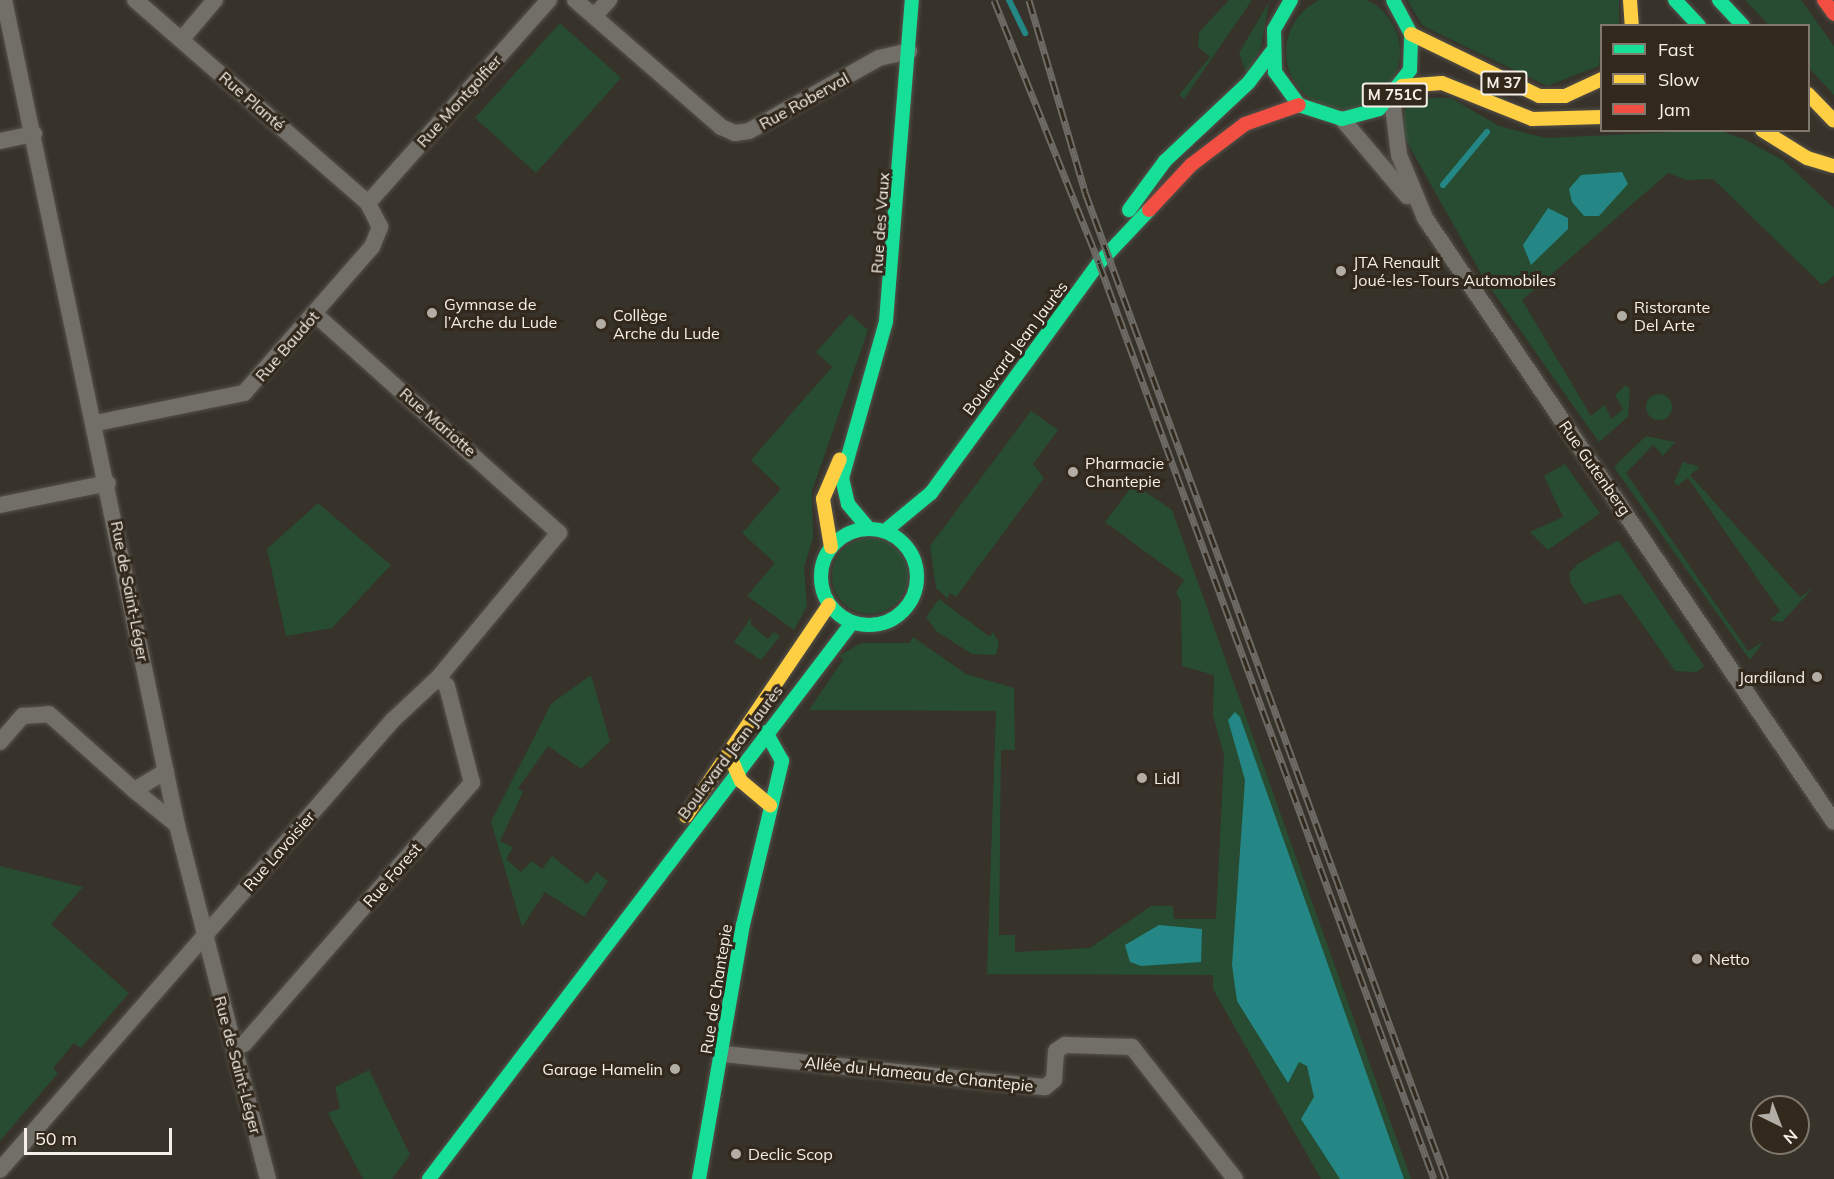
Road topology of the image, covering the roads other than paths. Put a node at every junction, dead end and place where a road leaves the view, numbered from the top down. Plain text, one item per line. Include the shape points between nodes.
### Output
1 (4, 0) edge
2 (135, 0) edge
3 (215, 0) edge
4 (549, 0) edge
5 (575, 0) edge
6 (609, 0) edge
7 (912, 0) edge
8 (1291, 0) edge
9 (1393, 0) edge
10 (1630, 0) edge
11 (1675, 0) edge
12 (1719, 0) edge
13 (1824, 0) edge
14 (1834, 14) edge
15 (595, 15) junction
16 (1632, 24) edge
17 (1697, 24) edge
18 (1741, 24) edge
19 (1412, 34) junction
20 (182, 39) junction
21 (909, 51) junction
22 (1272, 51) junction
23 (1600, 80) edge
24 (1397, 92) junction
25 (1810, 95) edge
26 (1299, 105) junction
27 (1600, 117) edge
28 (1342, 119) junction
29 (1834, 121) edge
30 (1765, 132) edge
31 (34, 134) junction
32 (1806, 138) dead end
33 (0, 141) edge
34 (1834, 167) edge
35 (368, 203) junction
36 (1425, 218) junction
37 (1107, 254) junction
38 (315, 314) junction
39 (96, 423) junction
40 (849, 444) junction
41 (108, 483) junction
42 (931, 493) junction
43 (0, 505) edge
44 (869, 529) junction
45 (885, 531) junction
46 (559, 533) joint
47 (831, 547) junction
48 (910, 551) junction
49 (829, 605) junction
50 (851, 624) junction
51 (438, 678) junction
52 (766, 732) junction
53 (0, 742) edge
54 (732, 761) junction
55 (166, 771) junction
56 (134, 790) junction
57 (770, 805) junction
58 (1834, 822) edge
59 (177, 825) junction
60 (636, 899) junction
61 (204, 938) junction
62 (234, 1047) junction
63 (723, 1054) junction
64 (0, 1170) edge
65 (268, 1179) edge
66 (429, 1179) edge
67 (699, 1179) edge
68 (1235, 1179) edge

1 - 31 street, Rue de Saint-Léger
2 - 20 street, Rue Planté
3 - 20 street
4 - 35 street, Rue Montgolfier
5 - 15 street, Rue Roberval
6 - 15 street
7 - 21 main road, Rue des Vaux
8 - 22 main road via 1274,30
9 - 19 main road
10 - 16 main road
11 - 17 main road
12 - 18 main road
13 - 14 main road
15 - 21 street, Rue Roberval via 721,127 735,133 749,131 879,58
19 - 23 main road, M 37 via 1539,96 1564,96
19 - 24 main road, M 751C via 1411,61
20 - 35 street, Rue Planté
21 - 40 main road, Rue des Vaux via 886,321
22 - 26 main road via 1275,72
22 - 37 main road, Boulevard Jean Jaurès via 1249,82 1165,160 1133,203
24 - 27 main road, M 37 via 1442,83 1532,119
24 - 28 main road, M 751C via 1364,116
24 - 36 street, Rue Gutenberg via 1399,155
25 - 29 main road
26 - 28 main road, M 751C
26 - 37 main road, Boulevard Jean Jaurès via 1245,124 1202,154
28 - 36 street
30 - 34 main road via 1807,158
31 - 33 street
31 - 39 street, Rue de Saint-Léger
32 - 34 main road
35 - 38 street, Rue Baudot via 378,216 378,238
36 - 58 street, Rue Gutenberg
37 - 42 main road, Boulevard Jean Jaurès
38 - 39 street, Rue Baudot via 244,393
38 - 46 street, Rue Mariotte
39 - 41 street, Rue de Saint-Léger
40 - 44 main road, Rue des Vaux via 843,487 848,504
40 - 47 main road, Rue des Vaux via 824,499
41 - 43 street
41 - 55 street, Rue de Saint-Léger
42 - 45 main road, Boulevard Jean Jaurès
42 - 48 main road, Boulevard Jean Jaurès
44 - 45 main road
44 - 47 main road
45 - 48 main road
46 - 51 street, Rue Lavoisier
47 - 49 main road via 820,575
48 - 50 main road via 918,573 911,602 890,621
49 - 50 main road
49 - 54 main road, Boulevard Jean Jaurès
50 - 52 main road, Boulevard Jean Jaurès
51 - 61 street, Rue Lavoisier via 393,720
51 - 62 street, Rue Forest via 447,686 472,783 244,1044
52 - 54 main road, Boulevard Jean Jaurès
52 - 57 main road, Rue de Chantepie via 782,761
53 - 56 street via 23,716 49,714
54 - 57 main road
54 - 60 main road, Boulevard Jean Jaurès
54 - 60 main road, Boulevard Jean Jaurès
55 - 56 street
55 - 59 street, Rue de Saint-Léger
56 - 59 street
57 - 63 main road, Rue de Chantepie via 742,925
59 - 61 street, Rue de Saint-Léger
60 - 66 main road, Boulevard Jean Jaurès
61 - 62 street, Rue de Saint-Léger
61 - 64 street, Rue Lavoisier
62 - 65 street, Rue de Saint-Léger
63 - 67 main road, Rue de Chantepie
63 - 68 street, Allée du Hameau de Chantepie via 1045,1087 1054,1080 1056,1051 1065,1045 1132,1047

